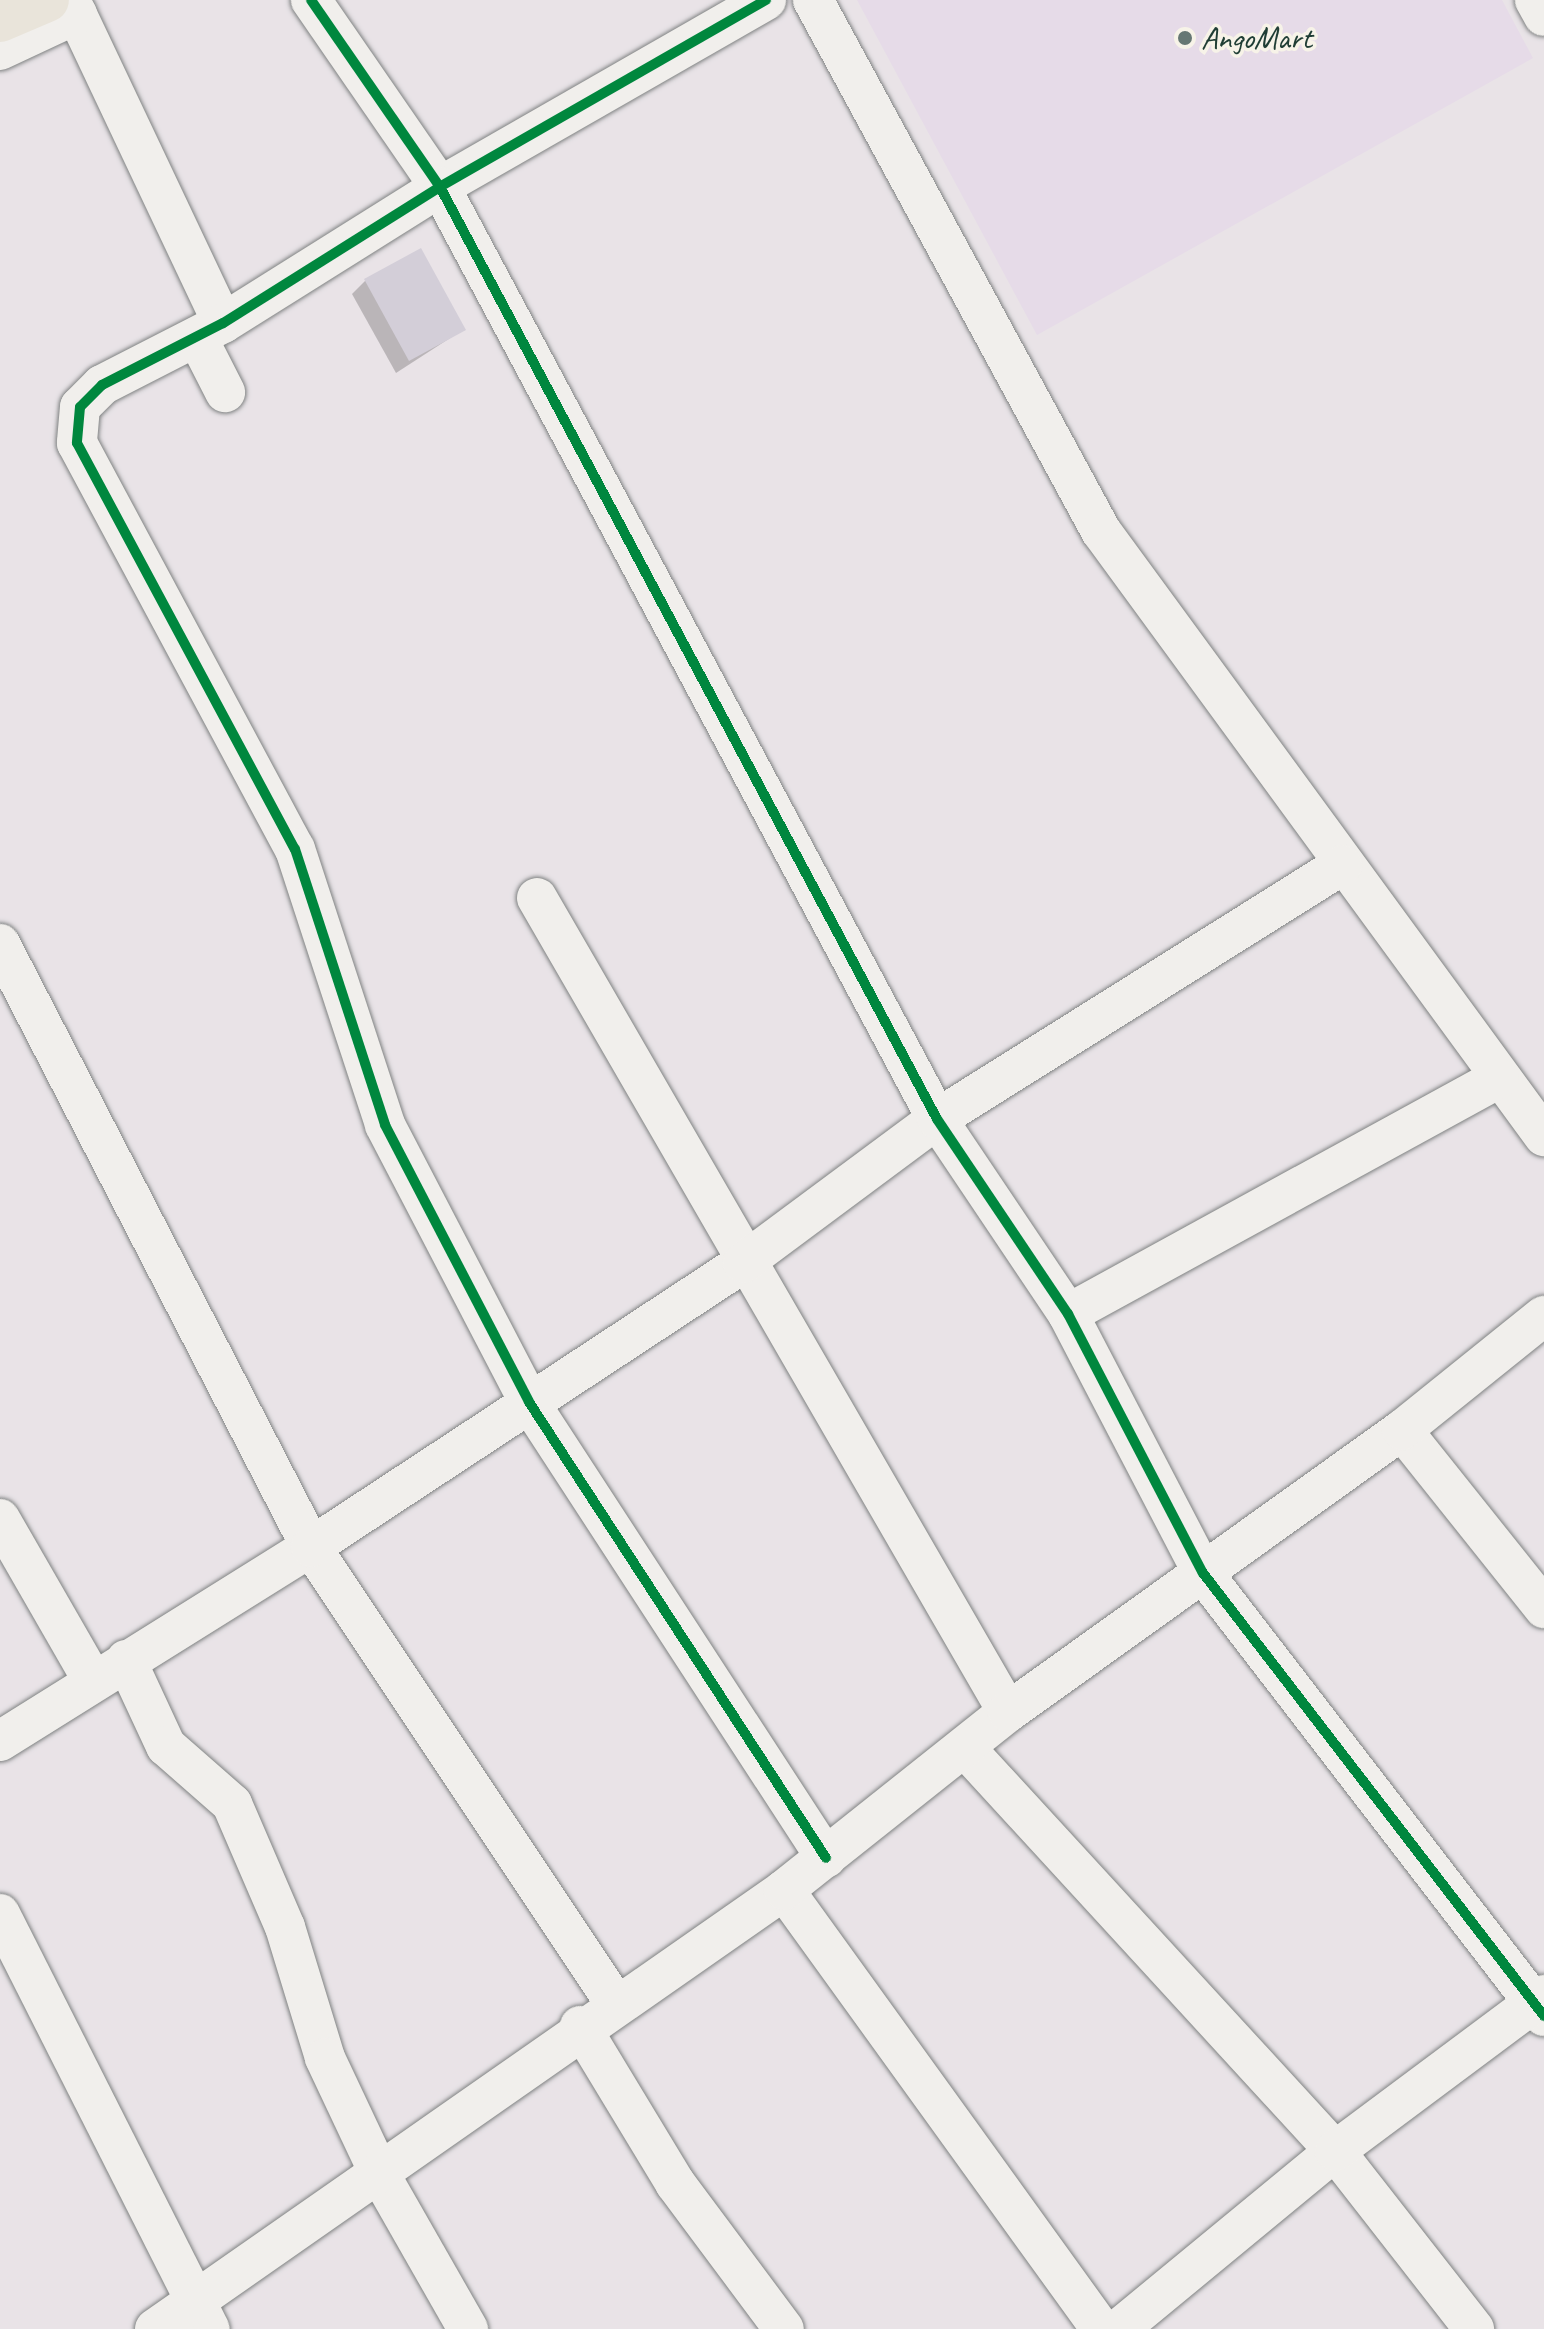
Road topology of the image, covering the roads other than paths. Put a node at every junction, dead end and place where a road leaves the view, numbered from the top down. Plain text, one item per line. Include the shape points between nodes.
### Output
1 (311, 0) edge
2 (766, 0) edge
3 (813, 0) edge
4 (1535, 0) edge
5 (65, 5) edge
6 (1544, 16) edge
7 (0, 20) edge
8 (0, 50) edge
9 (440, 187) junction
10 (210, 330) junction
11 (225, 392) dead end
12 (1342, 865) junction
13 (537, 898) dead end
14 (0, 944) edge
15 (1499, 1078) junction
16 (937, 1119) junction
17 (1544, 1136) edge
18 (743, 1263) junction
19 (1068, 1314) junction
20 (1544, 1316) edge
21 (529, 1402) junction
22 (1402, 1430) junction
23 (0, 1519) edge
24 (311, 1547) junction
25 (1203, 1573) junction
26 (1544, 1608) edge
27 (126, 1660) junction
28 (93, 1681) junction
29 (1008, 1712) junction
30 (0, 1741) edge
31 (966, 1749) junction
32 (826, 1858) junction
33 (784, 1890) junction
34 (0, 1914) edge
35 (615, 2003) junction
36 (1540, 2004) edge
37 (580, 2026) junction
38 (1335, 2151) junction
39 (379, 2173) junction
40 (203, 2316) edge
41 (1160, 2317) edge
42 (155, 2329) edge
43 (468, 2329) edge
44 (784, 2329) edge
45 (1101, 2329) edge
46 (1119, 2329) edge
47 (1474, 2329) edge

1 - 9 street
2 - 9 street
3 - 12 street via 1101,531
4 - 6 street
5 - 7 highway
5 - 8 street
5 - 10 street
9 - 10 street
9 - 16 street
10 - 11 street
10 - 21 street via 102,385 80,407 77,443 295,849 385,1125
12 - 15 street
12 - 16 street
13 - 18 street
14 - 24 street
15 - 17 street
15 - 19 street
16 - 18 street
16 - 19 street
18 - 21 street
18 - 29 street
19 - 25 street
20 - 22 street
21 - 24 street
21 - 32 street
22 - 25 street
22 - 26 street
23 - 28 street
24 - 27 street
24 - 35 street
25 - 29 street
25 - 36 street
27 - 28 street
27 - 39 street via 166,1746 232,1804 285,1927 325,2058
28 - 30 street
29 - 31 street
31 - 32 street
31 - 38 street
32 - 33 street
33 - 35 street
33 - 45 street
34 - 40 street
35 - 37 street
36 - 38 street
37 - 39 street
37 - 44 street via 675,2183
38 - 41 street
38 - 47 street
39 - 40 street
39 - 43 street
40 - 42 street
41 - 46 street

